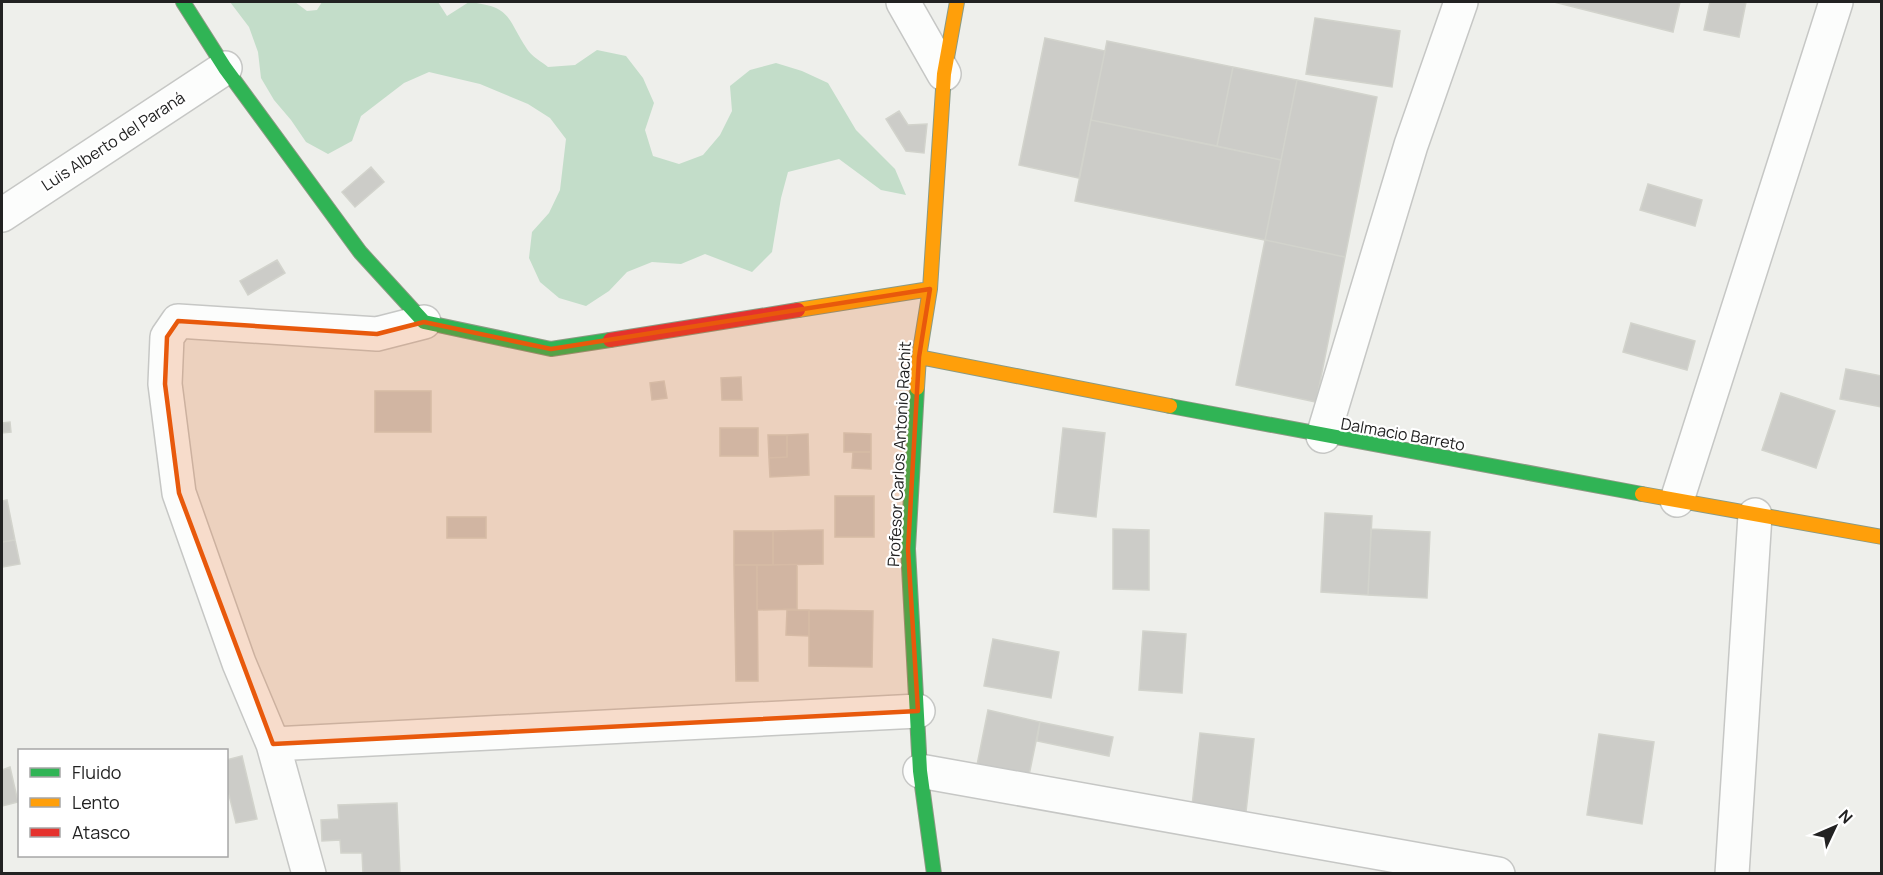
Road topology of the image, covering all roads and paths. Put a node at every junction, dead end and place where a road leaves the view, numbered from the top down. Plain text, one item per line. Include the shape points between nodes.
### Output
1 (183, 2) edge
2 (903, 2) edge
3 (957, 2) edge
4 (1461, 2) edge
5 (1836, 2) edge
6 (225, 68) junction
7 (944, 74) junction
8 (2, 215) edge
9 (930, 289) junction
10 (424, 322) junction
11 (919, 357) junction
12 (1323, 436) junction
13 (1677, 500) junction
14 (1755, 515) junction
15 (1881, 537) edge
16 (918, 711) junction
17 (273, 744) junction
18 (920, 771) junction
19 (1433, 867) edge
20 (309, 873) edge
21 (934, 873) edge
22 (1498, 873) edge
23 (1732, 873) edge

1 - 6 street
2 - 7 street
3 - 7 street, Profesor Carlos Antonio Rachit
4 - 12 street via 1411,145
5 - 13 street
6 - 8 street, Luis Alberto del Paraná
6 - 10 street via 360,252
7 - 9 street, Profesor Carlos Antonio Rachit
9 - 10 street via 551,349
9 - 11 street, Profesor Carlos Antonio Rachit
10 - 17 street via 377,334 178,321 167,337 165,384 179,493 239,663
11 - 12 street, Dalmacio Barreto
11 - 16 street, Profesor Carlos Antonio Rachit via 908,549
12 - 13 street, Dalmacio Barreto
13 - 14 street, Dalmacio Barreto
14 - 15 street, Dalmacio Barreto
14 - 23 street
16 - 17 street
16 - 18 street, Profesor Carlos Antonio Rachit
17 - 20 street
18 - 19 street
18 - 21 street, Profesor Carlos Antonio Rachit
19 - 22 street

